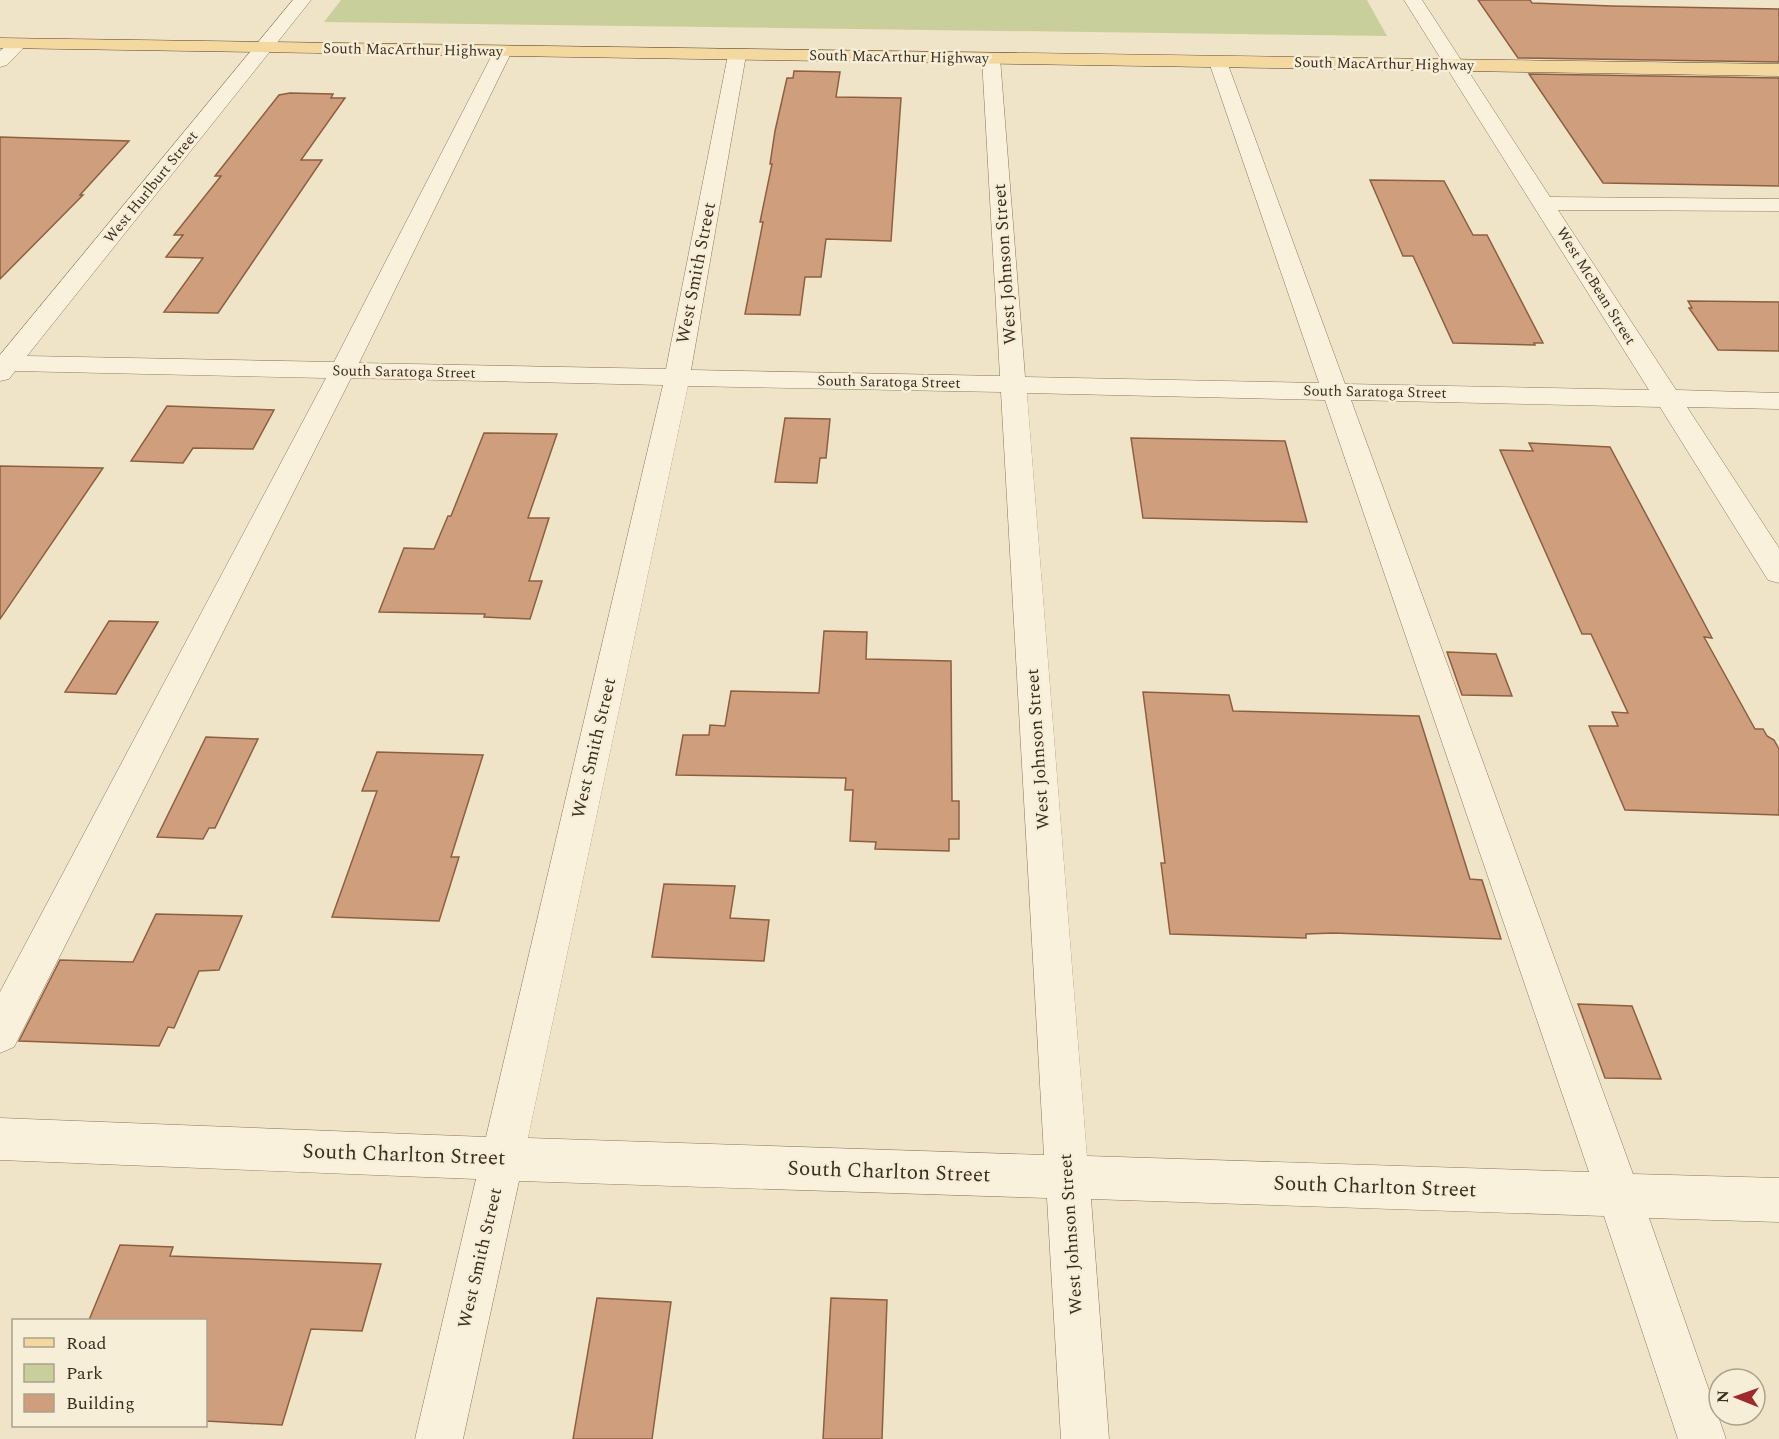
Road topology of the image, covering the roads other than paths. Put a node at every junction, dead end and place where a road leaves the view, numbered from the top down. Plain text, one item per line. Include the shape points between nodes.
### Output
1 (302, 0) edge
2 (1413, 0) edge
3 (9, 44) edge
4 (263, 48) junction
5 (503, 51) junction
6 (737, 55) junction
7 (990, 58) junction
8 (0, 61) edge
9 (1218, 62) junction
10 (1455, 65) junction
11 (1779, 70) edge
12 (1543, 203) junction
13 (1779, 205) edge
14 (3, 366) edge
15 (342, 370) junction
16 (677, 378) junction
17 (1013, 385) junction
18 (1336, 391) junction
19 (1667, 398) junction
20 (1779, 401) edge
21 (1779, 572) edge
22 (0, 1033) edge
23 (0, 1139) edge
24 (502, 1159) junction
25 (1067, 1177) junction
26 (1619, 1195) junction
27 (1779, 1200) edge
28 (439, 1439) edge
29 (1085, 1439) edge
30 (1702, 1439) edge

1 - 4 street, West Hurlburt Street
2 - 10 street, West McBean Street
3 - 4 main road, South MacArthur Highway
3 - 8 street
4 - 5 main road, South MacArthur Highway
4 - 14 street, West Hurlburt Street
5 - 6 main road, South MacArthur Highway
5 - 15 street
6 - 7 main road, South MacArthur Highway
6 - 16 street, West Smith Street
7 - 9 main road, South MacArthur Highway
7 - 17 street, West Johnson Street
9 - 10 main road, South MacArthur Highway
9 - 18 street
10 - 11 main road, South MacArthur Highway
10 - 12 street, West McBean Street
12 - 13 street
12 - 19 street, West McBean Street
14 - 15 street, South Saratoga Street
15 - 16 street, South Saratoga Street
15 - 22 street
16 - 17 street, South Saratoga Street
16 - 24 street, West Smith Street
17 - 18 street, South Saratoga Street
17 - 25 street, West Johnson Street
18 - 19 street, South Saratoga Street
18 - 26 street
19 - 20 street, South Saratoga Street
19 - 21 street, West McBean Street
23 - 24 street, South Charlton Street
24 - 25 street, South Charlton Street
24 - 28 street, West Smith Street
25 - 26 street, South Charlton Street
25 - 29 street, West Johnson Street
26 - 27 street, South Charlton Street
26 - 30 street

